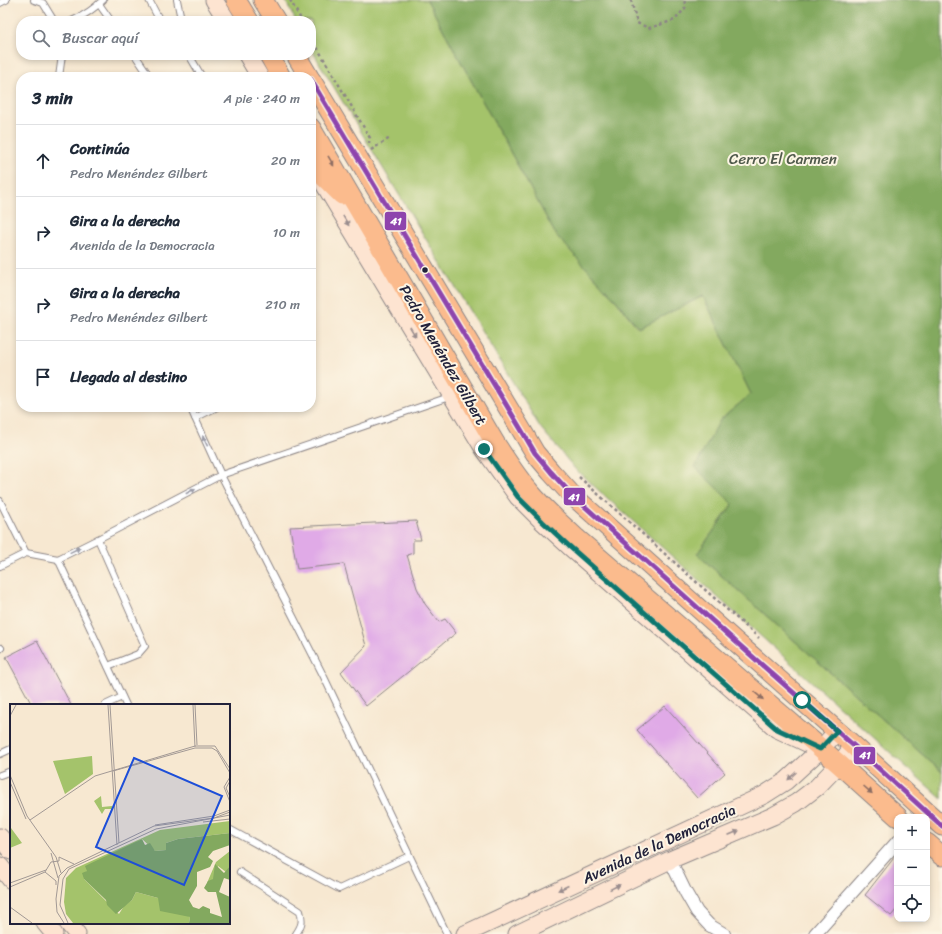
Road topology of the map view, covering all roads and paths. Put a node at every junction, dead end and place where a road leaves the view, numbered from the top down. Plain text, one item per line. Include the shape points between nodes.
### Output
1 (6, 0) edge
2 (34, 0) edge
3 (149, 0) edge
4 (177, 0) edge
5 (214, 0) edge
6 (236, 0) edge
7 (263, 0) edge
8 (270, 0) edge
9 (290, 0) edge
10 (631, 0) edge
11 (684, 0) edge
12 (42, 2) edge
13 (101, 2) edge
14 (0, 3) edge
15 (51, 16) edge
16 (80, 16) edge
17 (108, 16) edge
18 (157, 16) edge
19 (181, 16) edge
20 (224, 16) edge
21 (246, 16) edge
22 (273, 16) edge
23 (278, 16) edge
24 (299, 16) edge
25 (316, 46) edge
26 (61, 60) edge
27 (138, 60) edge
28 (192, 60) edge
29 (250, 60) edge
30 (272, 60) edge
31 (60, 72) edge
32 (147, 72) edge
33 (199, 72) edge
34 (257, 72) edge
35 (278, 72) edge
36 (316, 89) edge
37 (316, 137) edge
38 (390, 138) dead end
39 (316, 168) edge
40 (316, 171) edge
41 (360, 212) junction
42 (458, 394) junction
43 (192, 412) edge
44 (208, 412) edge
45 (195, 418) junction
46 (495, 443) junction
47 (574, 472) dead end
48 (221, 475) junction
49 (509, 485) junction
50 (0, 501) edge
51 (98, 539) junction
52 (26, 553) junction
53 (58, 559) junction
54 (0, 566) edge
55 (761, 640) dead end
56 (108, 666) junction
57 (122, 697) junction
58 (107, 704) edge
59 (126, 704) edge
60 (837, 731) junction
61 (854, 746) junction
62 (10, 749) edge
63 (820, 749) junction
64 (0, 754) edge
65 (839, 764) junction
66 (10, 771) edge
67 (0, 775) edge
68 (895, 814) edge
69 (942, 826) edge
70 (230, 830) edge
71 (0, 837) edge
72 (894, 845) edge
73 (930, 845) edge
74 (10, 850) edge
75 (409, 856) junction
76 (942, 856) edge
77 (670, 860) junction
78 (240, 872) dead end
79 (46, 924) edge
80 (54, 934) edge
81 (296, 934) edge
82 (447, 934) edge
83 (465, 934) edge
84 (517, 934) edge
85 (724, 934) edge
86 (815, 934) edge

1 - 14 lane
2 - 12 lane
3 - 18 lane
4 - 19 lane
5 - 20 street
6 - 21 main road
7 - 22 main road
8 - 23 street
9 - 24 path
10 - 11 path via 637,23 649,28 675,20 686,7
12 - 15 lane
13 - 16 lane
13 - 17 lane
25 - 38 path via 370,138 368,153
26 - 31 lane
27 - 32 lane
28 - 33 lane
29 - 34 street
30 - 35 main road
36 - 60 main road, Pedro Menéndez Gilbert via 525,437 550,472 588,510
37 -> 41 main road, Pedro Menéndez Gilbert
39 - 41 main road
40 -> 42 street, Pedro Menéndez Gilbert
41 - 42 main road, Pedro Menéndez Gilbert
42 - 46 main road, Pedro Menéndez Gilbert
42 - 48 lane
42 - 49 street, Pedro Menéndez Gilbert via 484,449
43 - 45 lane
44 - 45 lane
48 -> 45 lane
46 - 49 main road
46 -> 63 main road, Pedro Menéndez Gilbert via 530,492 575,537
47 - 55 path
51 -> 48 lane
48 - 75 lane via 324,678
49 - 63 street, Pedro Menéndez Gilbert via 543,522 777,729
50 - 52 lane
53 -> 51 lane
51 - 56 lane via 145,646 138,654
52 - 53 lane
52 - 54 lane
53 - 56 lane
56 - 57 lane
57 - 58 lane
57 - 59 lane
60 - 61 main road, Pedro Menéndez Gilbert
60 - 63 street, Avenida de la Democracia
61 - 65 street, Avenida de la Democracia
61 - 69 main road, Pedro Menéndez Gilbert
62 - 64 lane
63 - 65 main road, Pedro Menéndez Gilbert
63 -> 83 street, Avenida de la Democracia via 786,781 764,795
65 -> 68 main road, Pedro Menéndez Gilbert
77 -> 65 street, Avenida de la Democracia via 773,816 817,787
66 - 67 lane
70 - 75 lane via 339,889
71 - 74 street
72 - 86 street
73 - 76 main road
75 - 82 lane
84 -> 77 street, Avenida de la Democracia
77 - 85 street via 697,912 709,925
78 - 81 lane via 300,911 303,920
79 - 80 street

